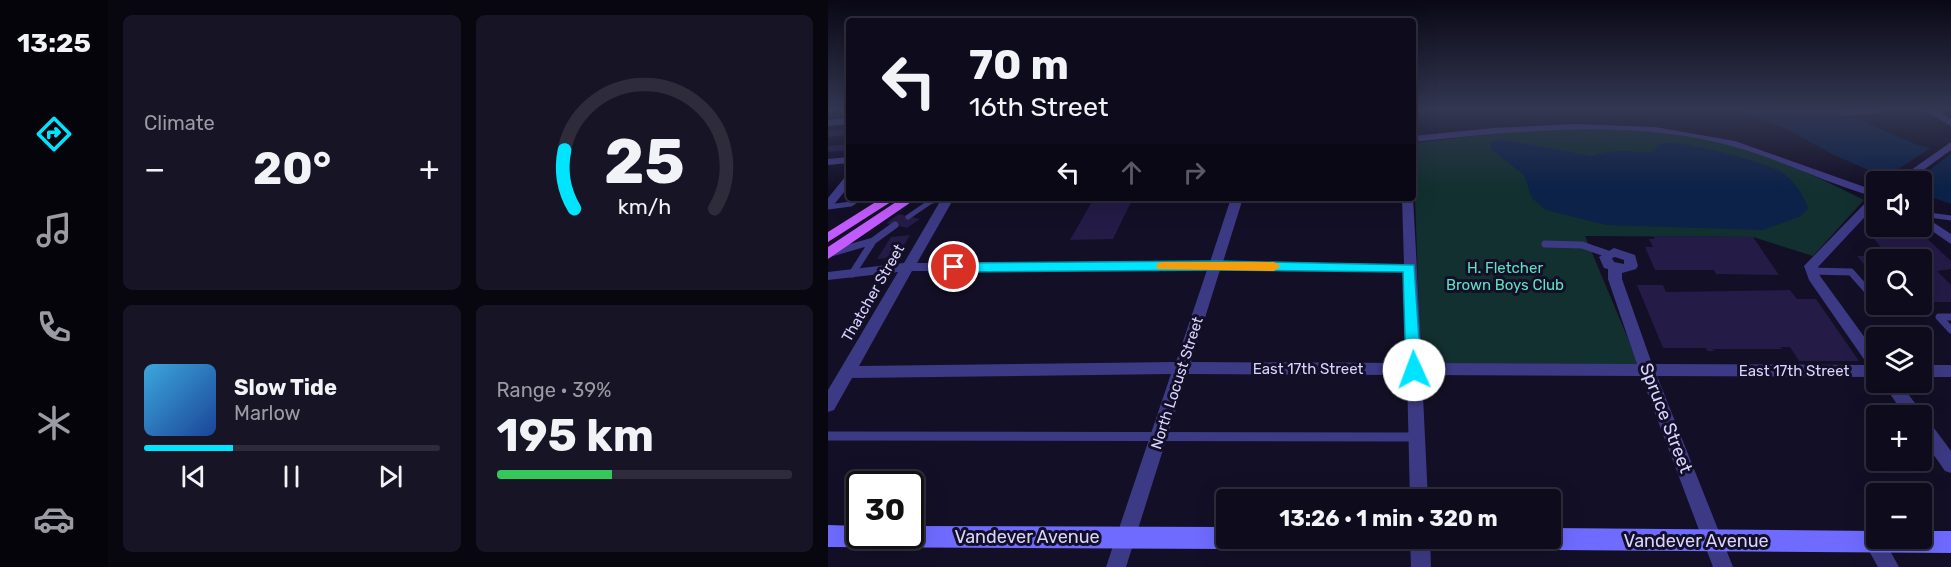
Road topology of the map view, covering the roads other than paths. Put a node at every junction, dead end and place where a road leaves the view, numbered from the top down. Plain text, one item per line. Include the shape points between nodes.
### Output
1 (1445, 136) edge
2 (1693, 136) edge
3 (1416, 139) edge
4 (1949, 145) edge
5 (846, 160) edge
6 (828, 162) edge
7 (1914, 171) edge
8 (846, 182) edge
9 (1866, 191) edge
10 (856, 201) edge
11 (886, 201) edge
12 (907, 201) edge
13 (933, 201) edge
14 (946, 201) edge
15 (1236, 201) edge
16 (1408, 201) edge
17 (828, 206) edge
18 (1866, 209) edge
19 (1932, 215) edge
20 (908, 217) dead end
21 (1951, 218) edge
22 (895, 225) dead end
23 (1932, 226) edge
24 (1948, 236) edge
25 (828, 238) edge
26 (873, 241) junction
27 (1545, 244) dead end
28 (828, 254) edge
29 (1612, 261) joint
30 (1216, 266) junction
31 (906, 267) junction
32 (1410, 268) junction
33 (1811, 271) junction
34 (852, 273) junction
35 (828, 276) edge
36 (1866, 289) edge
37 (1951, 317) edge
38 (1951, 330) edge
39 (1866, 350) edge
40 (1182, 368) junction
41 (1414, 370) junction
42 (1647, 371) junction
43 (1866, 371) edge
44 (1932, 371) edge
45 (1951, 371) edge
46 (847, 372) junction
47 (828, 405) edge
48 (828, 436) edge
49 (1416, 437) junction
50 (1159, 438) junction
51 (1932, 439) edge
52 (1951, 465) edge
53 (1418, 489) edge
54 (828, 536) edge
55 (1126, 538) junction
56 (1216, 538) edge
57 (1561, 540) edge
58 (1714, 542) junction
59 (1866, 542) edge
60 (1932, 542) edge
61 (1951, 542) edge
62 (1420, 549) edge
63 (1878, 549) edge
64 (1116, 567) edge
65 (1421, 567) edge
66 (1724, 567) edge
67 (1889, 567) edge

1 - 3 street
2 - 9 street via 1736,145
4 - 7 street
5 - 6 street
8 - 17 street
10 - 17 lane
11 - 25 main road
12 - 28 main road
13 - 20 lane
14 - 31 street, Thatcher Street
15 - 30 street, North Locust Street
16 - 32 street
18 - 33 street via 1811,266
19 - 21 lane
22 - 26 lane
23 - 24 street
26 - 28 lane
26 - 34 lane
27 - 29 lane via 1582,245
29 - 42 street, Spruce Street
30 - 31 street
30 - 32 street
30 - 40 street, North Locust Street
31 - 34 street
31 - 46 street, Thatcher Street
32 - 41 street
33 - 36 lane via 1851,272
33 - 39 street
34 - 35 street
37 - 38 lane via 1939,317
40 - 41 street, East 17th Street
40 - 46 street, East 17th Street
40 - 50 street, North Locust Street
41 - 42 street, East 17th Street
41 - 49 street
42 - 43 street, East 17th Street
42 - 58 street, Spruce Street
44 - 45 street
46 - 47 street, Thatcher Street
48 - 50 lane
49 - 50 lane
49 - 53 street
50 - 55 street, North Locust Street
51 - 52 street
54 - 55 street, Vandever Avenue
55 - 56 street, Vandever Avenue
55 - 64 street, North Locust Street
57 - 58 street, Vandever Avenue
58 - 59 street, Vandever Avenue
58 - 66 street, Spruce Street
60 - 61 street, Vandever Avenue
62 - 65 street
63 - 67 street

